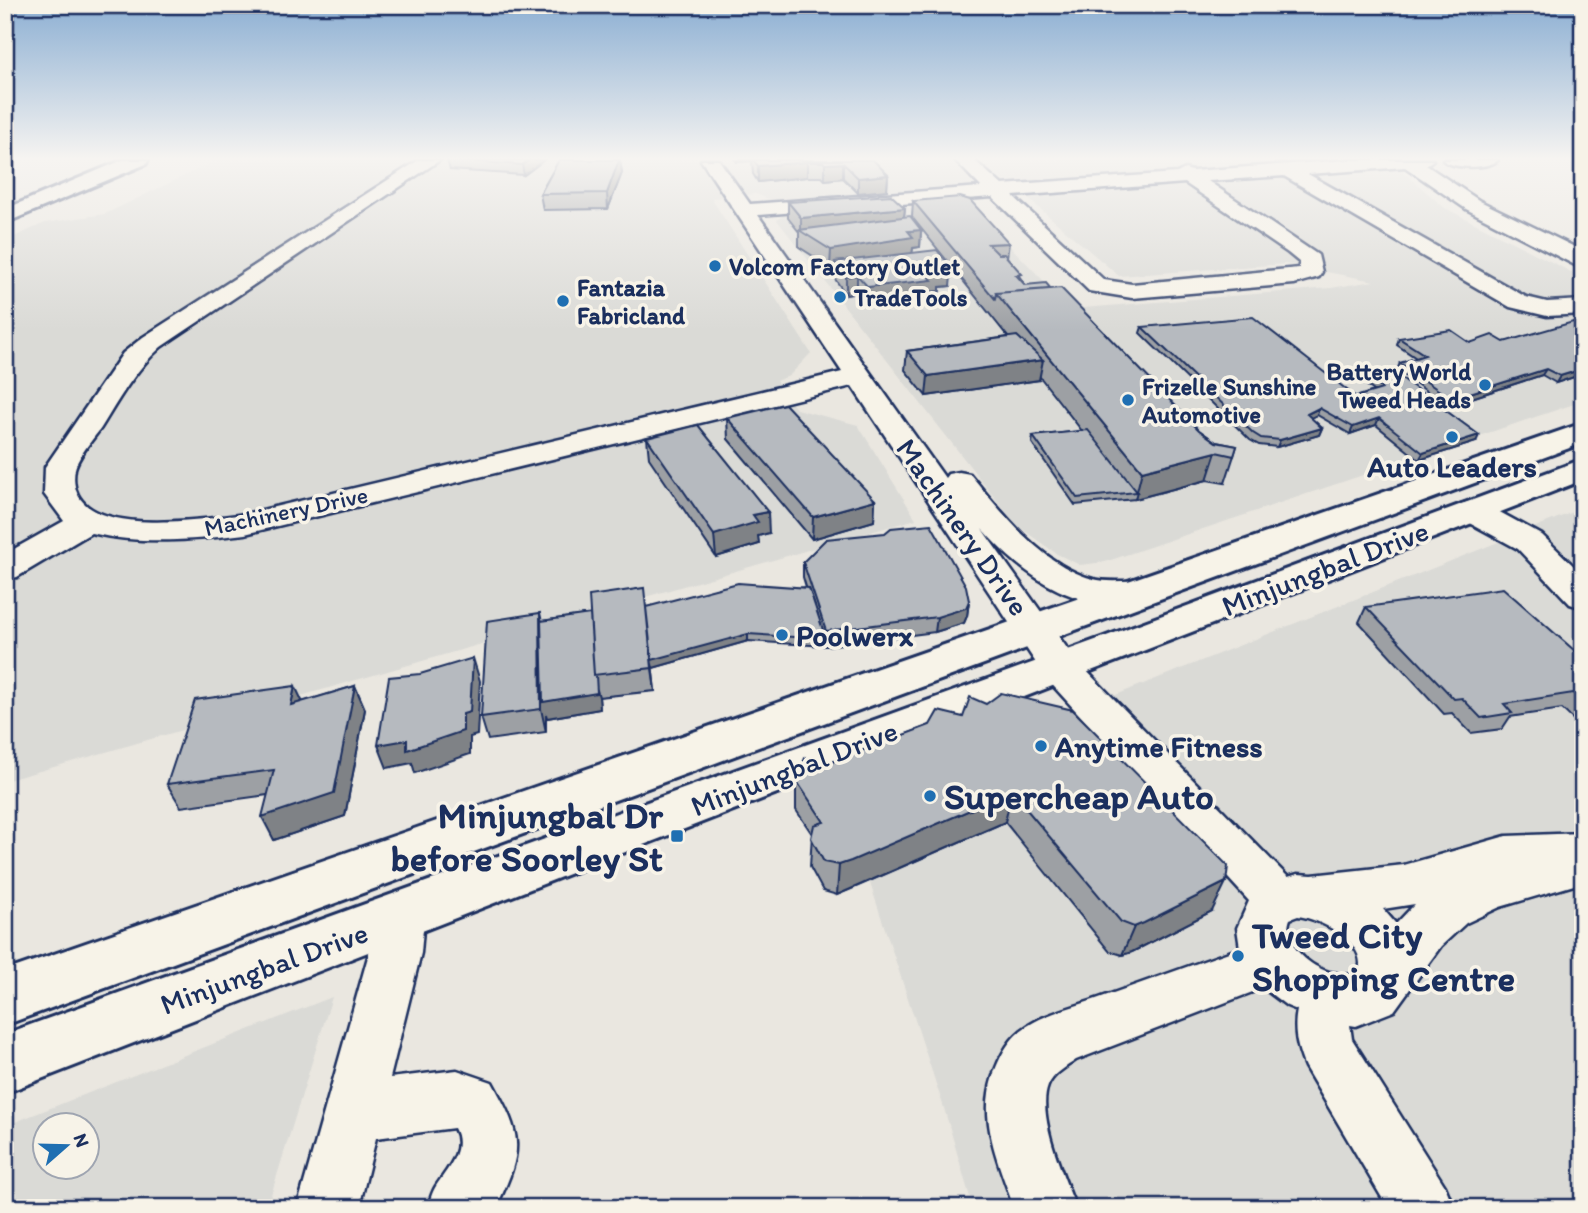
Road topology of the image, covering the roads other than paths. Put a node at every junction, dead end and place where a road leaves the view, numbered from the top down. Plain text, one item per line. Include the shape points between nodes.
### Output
1 (344, 217) edge
2 (749, 217) edge
3 (1022, 217) edge
4 (1248, 217) edge
5 (1369, 217) edge
6 (1496, 217) edge
7 (1583, 238) edge
8 (1544, 241) junction
9 (1583, 260) edge
10 (1583, 307) edge
11 (863, 381) junction
12 (1583, 432) edge
13 (1583, 469) edge
14 (1490, 505) junction
15 (89, 520) junction
16 (5, 569) edge
17 (1578, 572) edge
18 (1139, 591) junction
19 (1047, 649) junction
20 (1583, 855) edge
21 (1294, 898) junction
22 (399, 917) junction
23 (1273, 960) junction
24 (1383, 982) junction
25 (5, 998) edge
26 (1326, 998) junction
27 (5, 1064) edge
28 (353, 1112) junction
29 (328, 1208) edge
30 (458, 1208) edge
31 (1045, 1208) edge
32 (1423, 1208) edge

1 - 15 street, Machinery Drive via 132,359 60,467 57,480 65,505
2 - 11 street, Machinery Drive
3 - 4 street via 1097,286 1132,291 1311,272 1310,260
5 - 10 street via 1518,302 1547,309
6 - 8 street
7 - 8 street
8 - 9 street
11 - 15 street, Machinery Drive via 245,524 144,531
11 - 18 street, Machinery Drive via 910,418 986,516 1034,559 1065,581 1086,589
11 - 19 street, Machinery Drive
12 - 18 main road, Minjungbal Drive
13 - 14 main road, Minjungbal Drive
14 - 17 street via 1514,532
14 - 19 main road, Minjungbal Drive
15 - 16 street
18 - 19 main road, Minjungbal Drive
19 - 21 street via 1086,698
19 - 22 main road, Minjungbal Drive
19 - 25 main road, Minjungbal Drive
20 - 21 street via 1517,855 1404,886
20 - 24 street via 1548,874 1511,881 1445,907 1422,927
21 - 23 street via 1266,911 1263,939
21 - 24 street via 1321,898 1344,908 1373,933 1386,964
22 - 27 main road, Minjungbal Drive
22 - 28 street via 395,953
23 - 26 street via 1302,987
23 - 31 street via 1041,1048 1019,1082 1017,1108
24 - 26 street via 1362,999
26 - 32 street via 1322,1022 1325,1048
28 - 29 street
28 - 30 street via 457,1099 472,1102 487,1132 485,1152 478,1176

